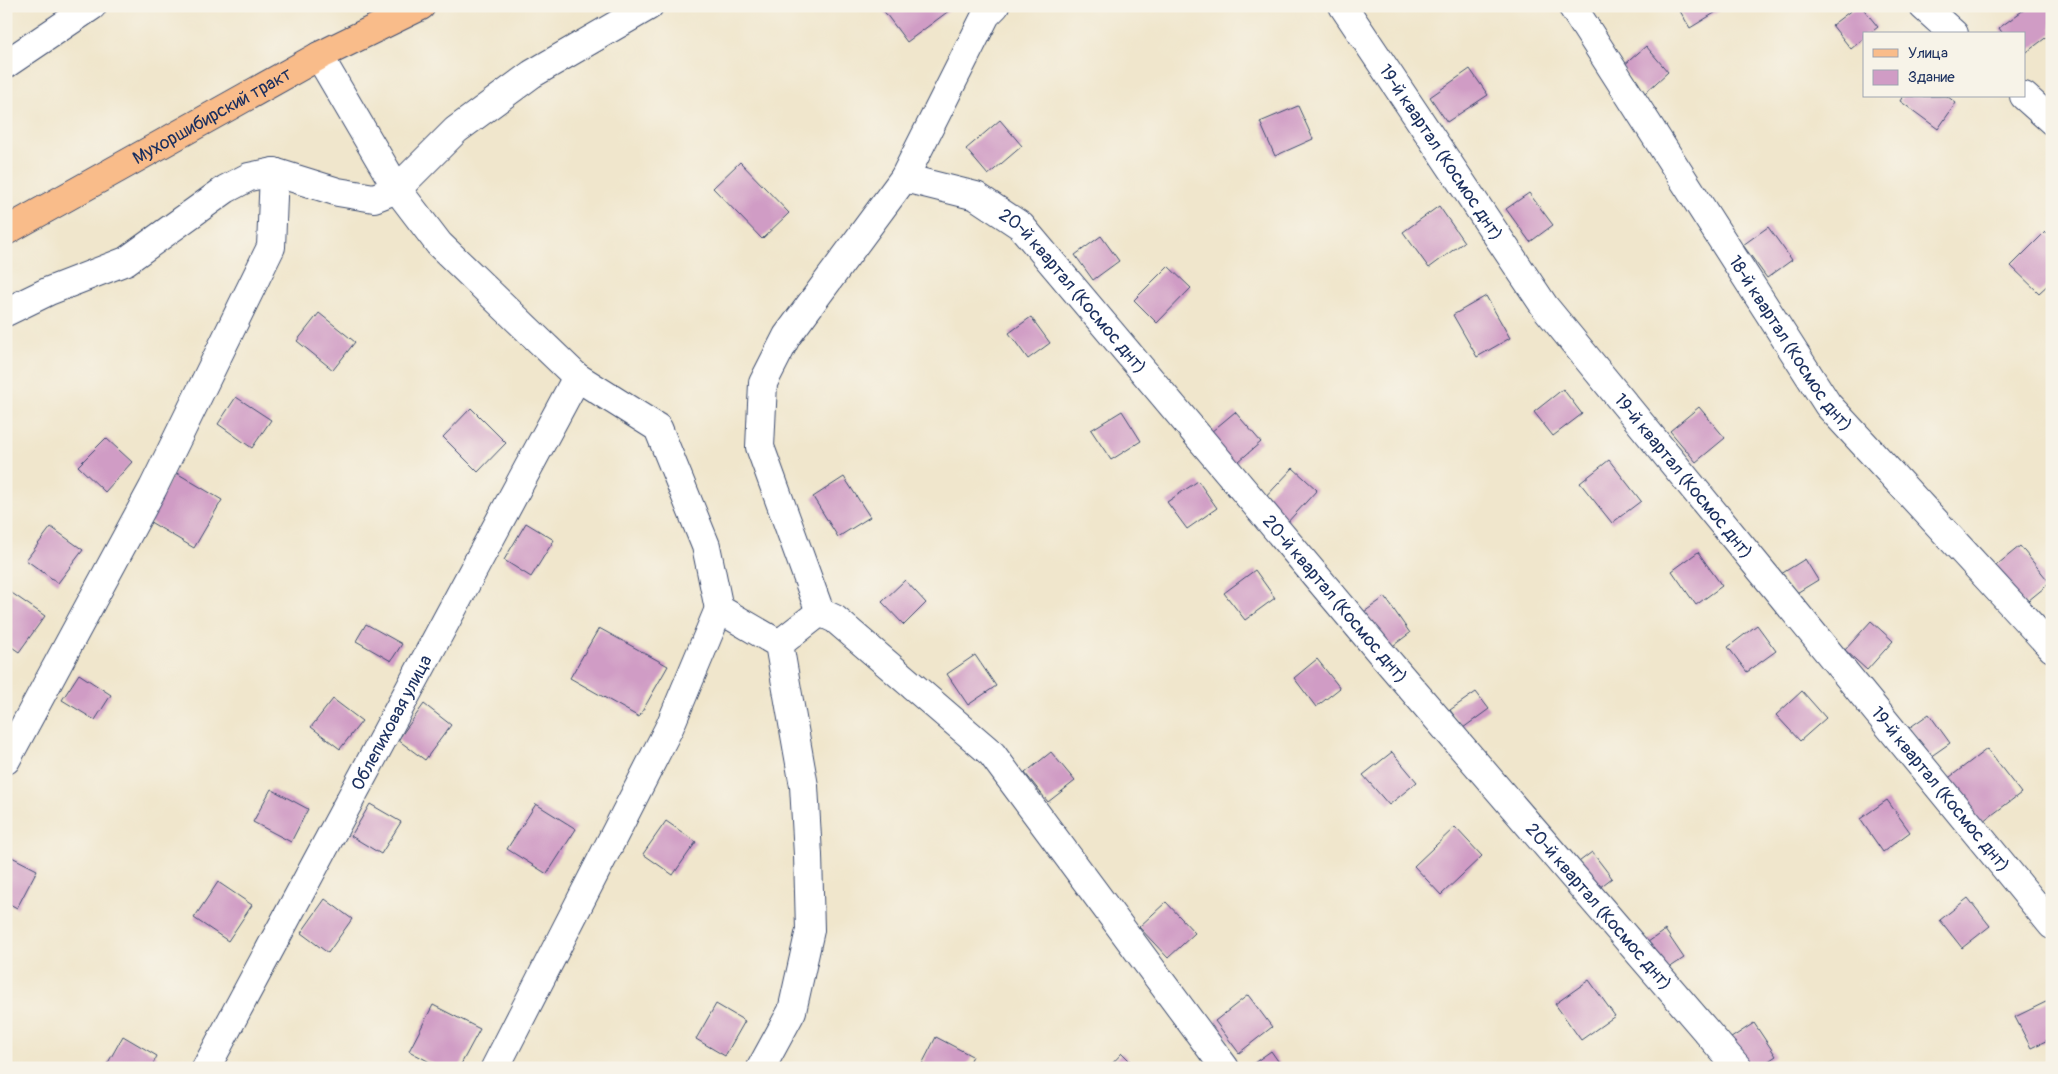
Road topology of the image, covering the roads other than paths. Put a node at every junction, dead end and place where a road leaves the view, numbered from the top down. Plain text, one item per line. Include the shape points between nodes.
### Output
1 (92, 6) edge
2 (421, 6) edge
3 (650, 6) edge
4 (995, 6) edge
5 (1343, 6) edge
6 (1572, 6) edge
7 (1923, 6) edge
8 (1952, 32) edge
9 (319, 56) junction
10 (6, 64) edge
11 (2026, 98) edge
12 (2052, 121) edge
13 (274, 172) junction
14 (904, 178) junction
15 (397, 190) junction
16 (6, 231) edge
17 (6, 312) edge
18 (577, 377) junction
19 (719, 609) junction
20 (820, 612) junction
21 (779, 644) junction
22 (2052, 648) edge
23 (6, 760) edge
24 (2052, 925) edge
25 (206, 1068) edge
26 (495, 1068) edge
27 (762, 1068) edge
28 (1225, 1068) edge
29 (1738, 1068) edge

1 - 10 street
2 - 9 main road, Мухоршибирский тракт
3 - 15 street via 532,74 456,130
4 - 14 street via 986,15
5 - 24 street, 19-й квартал (Космос днт) via 1545,307
6 - 22 street, 18-й квартал (Космос днт) via 1828,404
7 - 8 street
9 - 15 street
9 - 16 main road, Мухоршибирский тракт
11 - 12 street
13 - 15 street via 338,192 374,198
13 - 17 street via 249,178 226,189 126,261 49,291
13 - 23 street via 271,246 153,488
14 - 20 street via 787,336 763,383 760,447
14 - 29 street, 20-й квартал (Космос днт) via 976,196 1021,226 1380,652
15 - 18 street via 439,244
18 - 19 street via 658,428 706,546
18 - 25 street, Облепиховая улица
19 - 21 street
19 - 26 street via 670,726
20 - 21 street
20 - 28 street via 835,619 992,754
21 - 27 street via 804,786 810,930 792,1011

